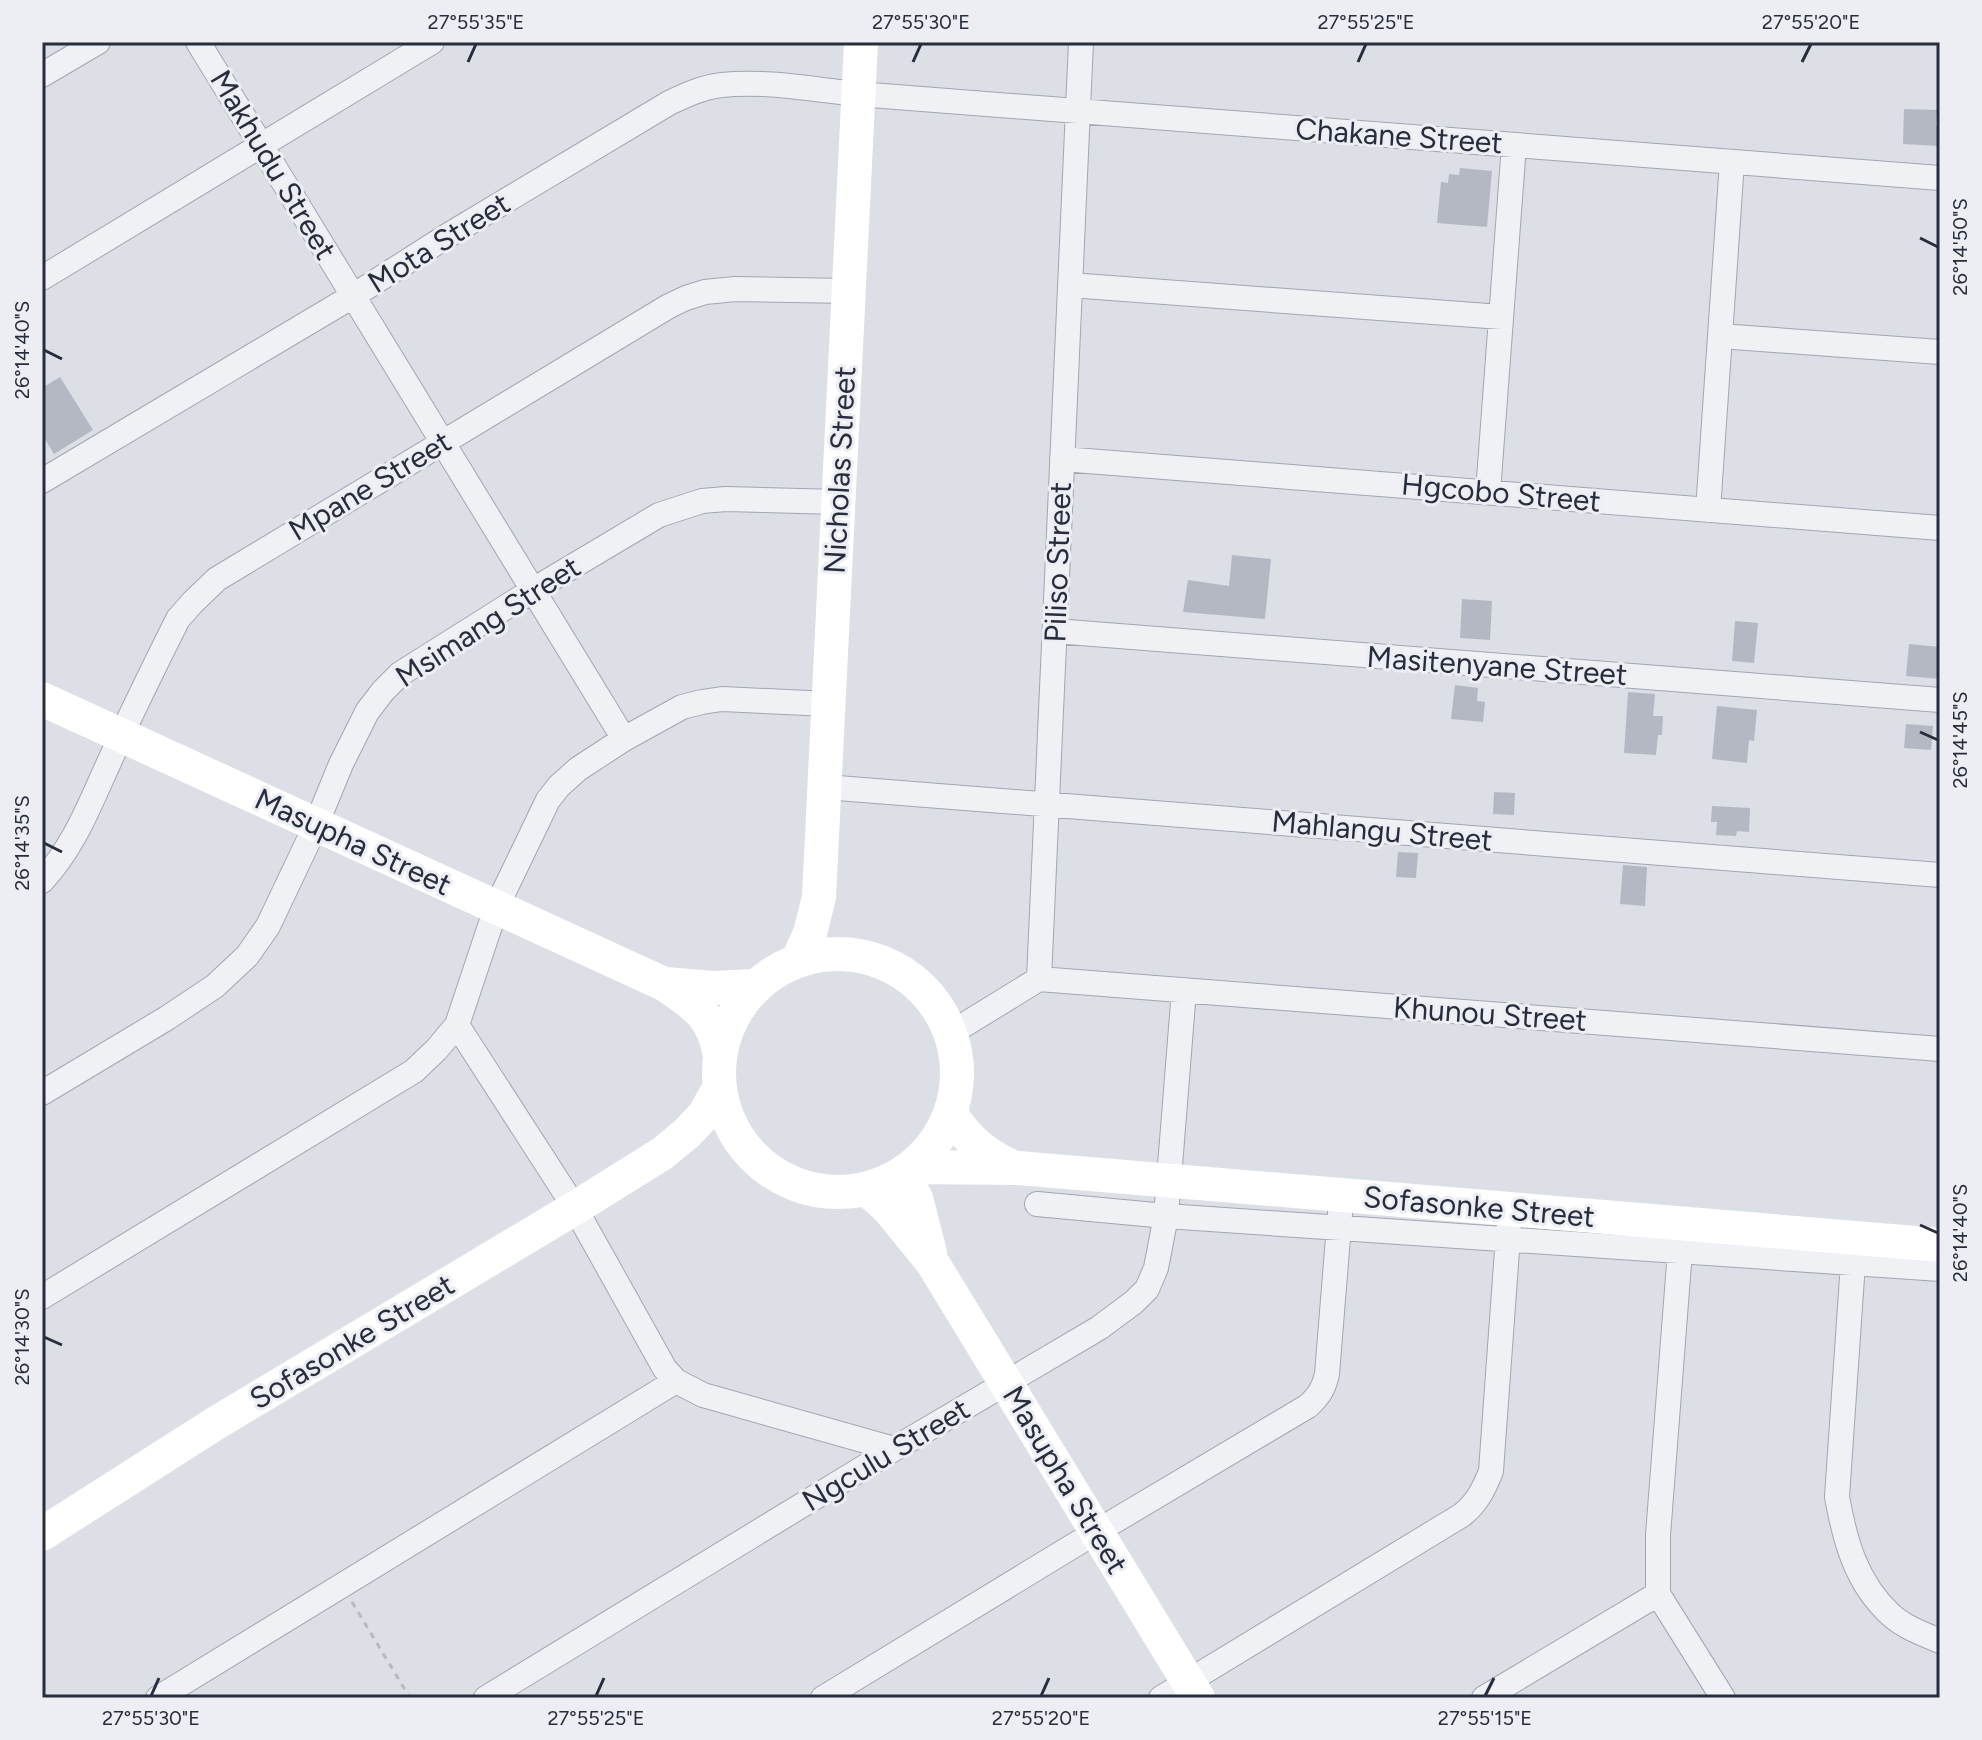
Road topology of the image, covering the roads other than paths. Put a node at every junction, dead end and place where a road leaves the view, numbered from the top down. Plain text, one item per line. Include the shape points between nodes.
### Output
1 (98, 42) edge
2 (198, 42) edge
3 (432, 42) edge
4 (861, 42) edge
5 (1081, 42) edge
6 (42, 75) edge
7 (858, 94) junction
8 (1078, 111) junction
9 (1514, 145) junction
10 (261, 147) junction
11 (1732, 162) junction
12 (1940, 178) edge
13 (42, 278) edge
14 (1070, 285) junction
15 (849, 291) junction
16 (353, 296) junction
17 (1501, 317) junction
18 (1720, 336) junction
19 (1940, 352) edge
20 (443, 443) junction
21 (1062, 459) junction
22 (42, 481) edge
23 (1488, 492) junction
24 (839, 502) junction
25 (1708, 510) junction
26 (1940, 528) edge
27 (533, 590) junction
28 (1055, 631) junction
29 (42, 699) edge
30 (1940, 700) edge
31 (829, 704) junction
32 (121, 735) junction
33 (624, 739) junction
34 (825, 787) junction
35 (1047, 805) junction
36 (316, 825) junction
37 (1940, 875) edge
38 (42, 881) edge
39 (819, 897) junction
40 (496, 908) junction
41 (857, 955) junction
42 (798, 960) junction
43 (1039, 979) junction
44 (664, 984) junction
45 (755, 986) junction
46 (1184, 990) junction
47 (457, 1025) junction
48 (951, 1033) junction
49 (1940, 1049) edge
50 (719, 1052) junction
51 (718, 1090) junction
52 (42, 1093) edge
53 (951, 1114) junction
54 (734, 1134) junction
55 (663, 1153) junction
56 (1018, 1168) junction
57 (908, 1170) junction
58 (1169, 1181) junction
59 (868, 1190) junction
60 (1037, 1204) dead end
61 (575, 1208) junction
62 (1340, 1212) junction
63 (1166, 1216) junction
64 (1508, 1224) junction
65 (1681, 1238) junction
66 (1940, 1245) edge
67 (1854, 1250) junction
68 (932, 1262) junction
69 (1940, 1269) edge
70 (42, 1297) edge
71 (676, 1381) junction
72 (1006, 1384) junction
73 (894, 1449) junction
74 (1096, 1532) junction
75 (42, 1534) edge
76 (1658, 1594) junction
77 (1940, 1641) edge
78 (1182, 1693) edge
79 (158, 1698) edge
80 (486, 1698) edge
81 (823, 1698) edge
82 (1484, 1698) edge
83 (1723, 1698) edge

1 - 6 street
2 - 10 street, Makhudu Street
3 - 10 street
4 - 7 main road, Nicholas Street
5 - 8 street, Piliso Street
7 - 8 street, Chakane Street
7 - 15 main road, Nicholas Street
7 - 16 street, Mota Street via 752,84 701,90 669,103
8 - 9 street, Chakane Street
8 - 14 street, Piliso Street
9 - 11 street, Chakane Street
9 - 17 street
10 - 13 street
10 - 16 street, Makhudu Street
11 - 12 street, Chakane Street
11 - 18 street
14 - 17 street
14 - 21 street, Piliso Street
15 - 20 street, Mpane Street via 735,289 686,298
15 - 24 main road, Nicholas Street
16 - 20 street, Makhudu Street
16 - 22 street, Mota Street
17 - 23 street
18 - 19 street
18 - 25 street
20 - 27 street, Makhudu Street
20 - 32 street, Mpane Street via 217,579 178,619
21 - 23 street, Hgcobo Street
21 - 28 street, Piliso Street
23 - 25 street, Hgcobo Street
24 - 27 street, Msimang Street via 726,499 683,506
24 - 31 main road, Nicholas Street
25 - 26 street, Hgcobo Street
27 - 33 street, Makhudu Street
27 - 36 street, Msimang Street via 400,674 383,691 341,764
28 - 30 street, Masitenyane Street
28 - 35 street, Piliso Street
29 - 32 main road, Masupha Street
31 - 33 street via 702,702 682,707
31 - 34 main road, Nicholas Street
32 - 36 main road, Masupha Street
32 - 38 street, Mpane Street via 74,837
33 - 40 street via 578,769 548,800
34 - 35 street, Mahlangu Street
34 - 39 main road, Nicholas Street
35 - 37 street, Mahlangu Street
35 - 43 street, Piliso Street
36 - 40 main road, Masupha Street
36 - 52 street, Msimang Street via 268,926 247,956 215,986
39 - 41 main road
39 - 42 main road, Nicholas Street
40 - 44 main road, Masupha Street
40 - 47 street
41 - 42 main road, Sofasonke Street
41 - 48 main road, Sofasonke Street via 914,981 936,1005
42 - 45 main road, Sofasonke Street
43 - 46 street, Khunou Street
43 - 48 street
44 - 45 main road, Masupha Street
44 - 50 main road, Masupha Street via 704,1014
45 - 50 main road, Sofasonke Street via 738,1005
46 - 49 street, Khunou Street
46 - 58 street, Ngculu Street
47 - 61 street
47 - 70 street via 414,1071
48 - 53 main road, Sofasonke Street via 957,1062
50 - 51 main road, Sofasonke Street
51 - 54 main road, Sofasonke Street
51 - 55 main road, Sofasonke Street via 704,1115
53 - 56 main road, Sofasonke Street via 974,1144
53 - 57 main road, Sofasonke Street via 934,1145
54 - 55 main road, Sofasonke Street via 710,1136
54 - 59 main road, Sofasonke Street via 759,1164 792,1184 829,1193
55 - 61 main road, Sofasonke Street
56 - 57 main road, Sofasonke Street
56 - 58 main road, Sofasonke Street
57 - 59 main road, Sofasonke Street
57 - 68 main road, Masupha Street
58 - 62 main road, Sofasonke Street
58 - 63 street, Ngculu Street
59 - 68 main road, Masupha Street
60 - 63 street
61 - 71 street
61 - 75 main road, Sofasonke Street
62 - 63 street
62 - 64 main road, Sofasonke Street
62 - 74 street via 1327,1374 1318,1397
63 - 72 street, Ngculu Street via 1147,1289 1099,1328
64 - 65 main road, Sofasonke Street
64 - 78 street via 1491,1471 1477,1500 1462,1515
65 - 67 main road, Sofasonke Street
65 - 76 street
66 - 67 main road, Sofasonke Street
67 - 69 street
67 - 77 street via 1837,1497 1844,1534 1866,1585 1891,1615
68 - 72 main road, Masupha Street
71 - 73 street via 703,1395
71 - 79 street
72 - 73 street, Ngculu Street
72 - 74 main road, Masupha Street
73 - 80 street, Ngculu Street
74 - 78 main road, Masupha Street
74 - 81 street
76 - 82 street
76 - 83 street

